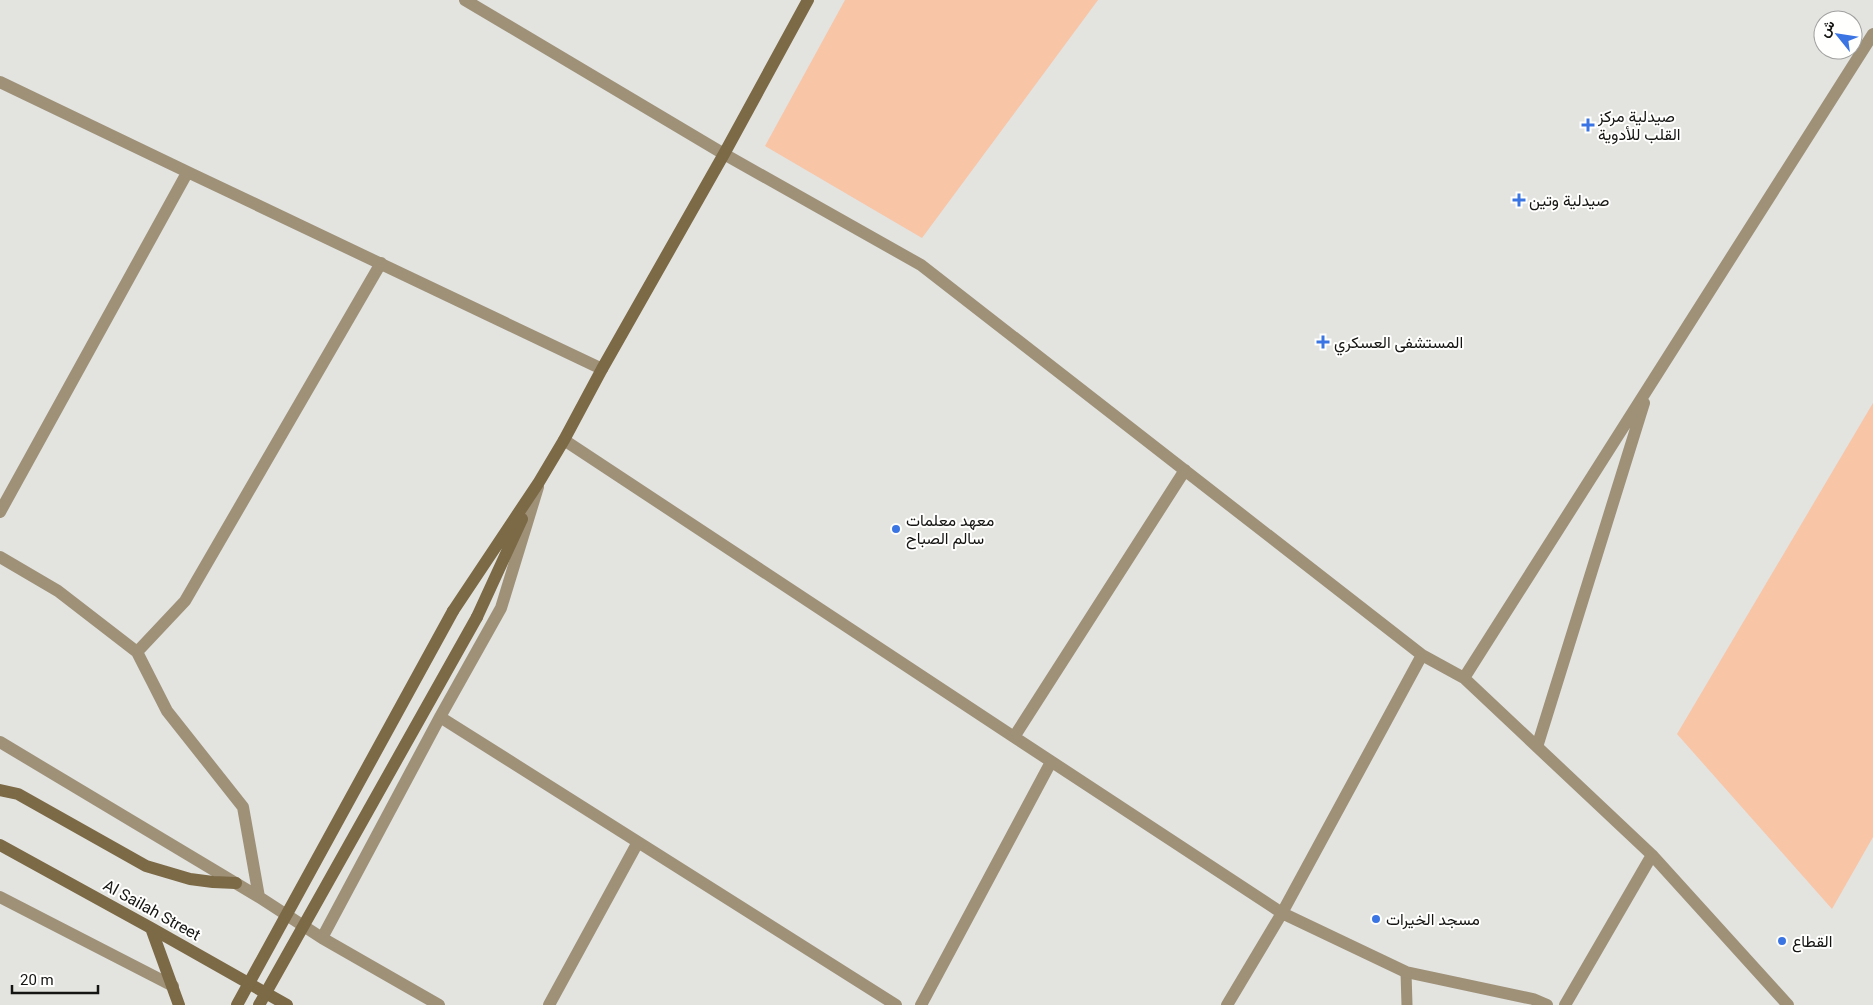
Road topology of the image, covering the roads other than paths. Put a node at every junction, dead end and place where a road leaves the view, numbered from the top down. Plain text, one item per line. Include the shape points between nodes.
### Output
1 (466, 0) edge
2 (808, 0) edge
3 (1873, 34) edge
4 (0, 82) edge
5 (724, 154) junction
6 (187, 173) junction
7 (381, 263) junction
8 (602, 369) junction
9 (1649, 386) junction
10 (564, 440) junction
11 (1185, 470) junction
12 (539, 482) junction
13 (0, 512) edge
14 (0, 557) edge
15 (137, 652) junction
16 (1422, 655) junction
17 (1464, 678) junction
18 (440, 717) junction
19 (1014, 737) junction
20 (0, 742) edge
21 (1537, 747) junction
22 (1051, 762) junction
23 (0, 790) edge
24 (638, 842) junction
25 (0, 846) edge
26 (1652, 855) junction
27 (236, 883) junction
28 (0, 897) edge
29 (259, 897) junction
30 (1282, 913) junction
31 (151, 928) junction
32 (322, 938) junction
33 (1406, 972) junction
34 (173, 986) junction
35 (179, 1005) edge
36 (237, 1005) edge
37 (259, 1005) edge
38 (287, 1005) edge
39 (439, 1005) edge
40 (549, 1005) edge
41 (896, 1005) edge
42 (921, 1005) edge
43 (1227, 1005) edge
44 (1407, 1005) edge
45 (1547, 1005) edge
46 (1565, 1005) edge
47 (1788, 1005) edge

1 - 5 street
2 - 5 street
3 - 9 street
4 - 6 street
5 - 8 street
5 - 11 street via 921,265
6 - 7 street
6 - 13 street
7 - 8 street
7 - 15 street via 185,600
8 - 10 street
9 - 17 street
9 - 21 street
10 - 12 street
10 - 19 street
11 - 16 street
11 - 19 street
12 - 18 street via 501,608
12 - 36 street, bridge via 453,611
12 - 37 street, bridge via 477,617
14 - 15 street via 58,591
15 - 29 street via 167,711 243,808
16 - 17 street
16 - 30 street
17 - 21 street
18 - 24 street
18 - 32 street
19 - 22 street
20 - 27 street
21 - 26 street
22 - 30 street
22 - 42 street
23 - 27 street via 18,794 146,866 190,879
24 - 40 street
24 - 41 street
25 - 31 street, Al Sailah Street
26 - 46 street
26 - 47 street
27 - 29 street
28 - 34 street
29 - 32 street
30 - 33 street
30 - 43 street
31 - 34 street
31 - 38 street, Al Sailah Street
32 - 39 street
33 - 44 lane
33 - 45 street via 1533,999
34 - 35 street

